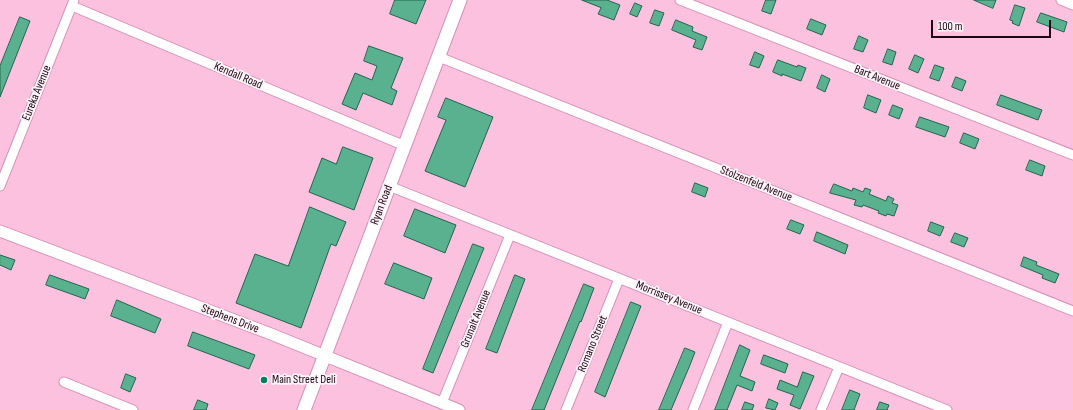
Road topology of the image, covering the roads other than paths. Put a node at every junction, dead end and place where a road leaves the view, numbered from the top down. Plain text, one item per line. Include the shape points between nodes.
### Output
1 (460, 0) edge
2 (680, 0) edge
3 (1061, 0) edge
4 (73, 3) edge
5 (1073, 5) edge
6 (439, 56) junction
7 (405, 146) junction
8 (1073, 155) edge
9 (0, 186) edge
10 (390, 186) junction
11 (0, 231) edge
12 (510, 235) junction
13 (619, 279) junction
14 (1073, 311) edge
15 (728, 322) junction
16 (324, 356) junction
17 (840, 366) junction
18 (64, 382) dead end
19 (442, 403) junction
20 (133, 410) edge
21 (304, 410) edge
22 (459, 410) edge
23 (566, 410) edge
24 (693, 410) edge
25 (821, 410) edge
26 (948, 410) edge

1 - 6 main road, Ryan Road
2 - 8 street, Bart Avenue
3 - 5 street
4 - 7 street, Kendall Road
4 - 9 street, Eureka Avenue
6 - 7 main road, Ryan Road
6 - 14 street, Stolzenfeld Avenue
7 - 10 main road, Ryan Road
10 - 12 street, Morrissey Avenue
10 - 16 main road, Ryan Road
11 - 16 street, Stephens Drive
12 - 13 street, Morrissey Avenue
12 - 19 street, Grunalt Avenue
13 - 15 street, Morrissey Avenue
13 - 23 street, Romano Street
15 - 17 street, Morrissey Avenue
15 - 24 street
16 - 19 street, Stephens Drive
16 - 21 main road, Ryan Road
17 - 25 street
17 - 26 street, Morrissey Avenue
18 - 20 street
19 - 22 street, Stephens Drive

